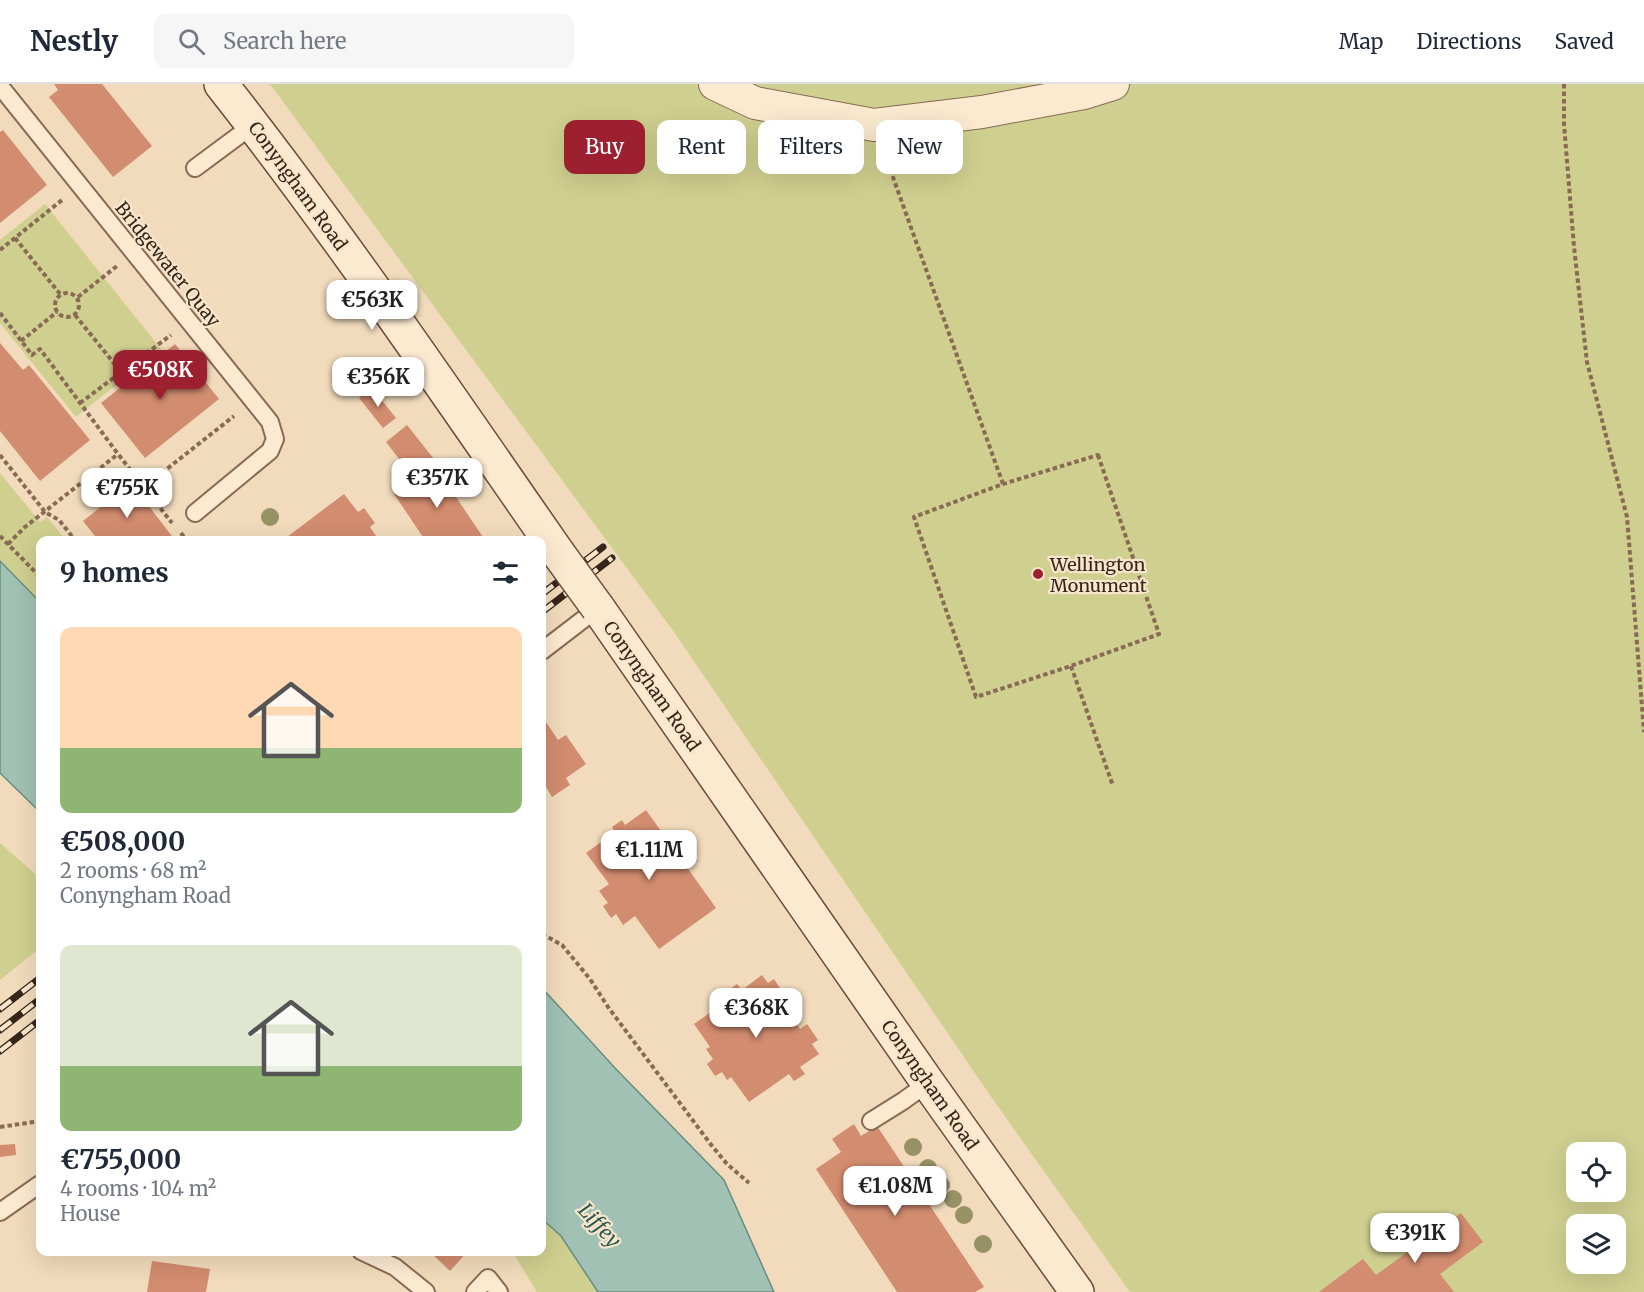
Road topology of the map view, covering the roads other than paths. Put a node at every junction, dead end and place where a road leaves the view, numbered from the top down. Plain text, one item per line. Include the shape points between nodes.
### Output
1 (221, 84) edge
2 (716, 84) edge
3 (1113, 84) edge
4 (0, 86) edge
5 (254, 125) junction
6 (195, 168) dead end
7 (195, 513) dead end
8 (598, 608) junction
9 (546, 648) edge
10 (928, 1083) junction
11 (871, 1121) dead end
12 (36, 1187) edge
13 (0, 1212) edge
14 (372, 1256) edge
15 (426, 1292) edge
16 (475, 1292) edge
17 (499, 1292) edge
18 (1075, 1292) edge

1 - 5 main road, Conyngham Road
2 - 3 street via 755,103 874,124 982,112
4 - 7 lane, Bridgewater Quay via 270,422 275,439 270,451
5 - 6 lane
5 - 8 main road, Conyngham Road, bridge
8 - 9 lane
8 - 10 main road, Conyngham Road
10 - 11 lane
10 - 18 main road, Conyngham Road
12 - 13 lane
14 - 15 lane via 395,1267
16 - 17 lane via 488,1278

